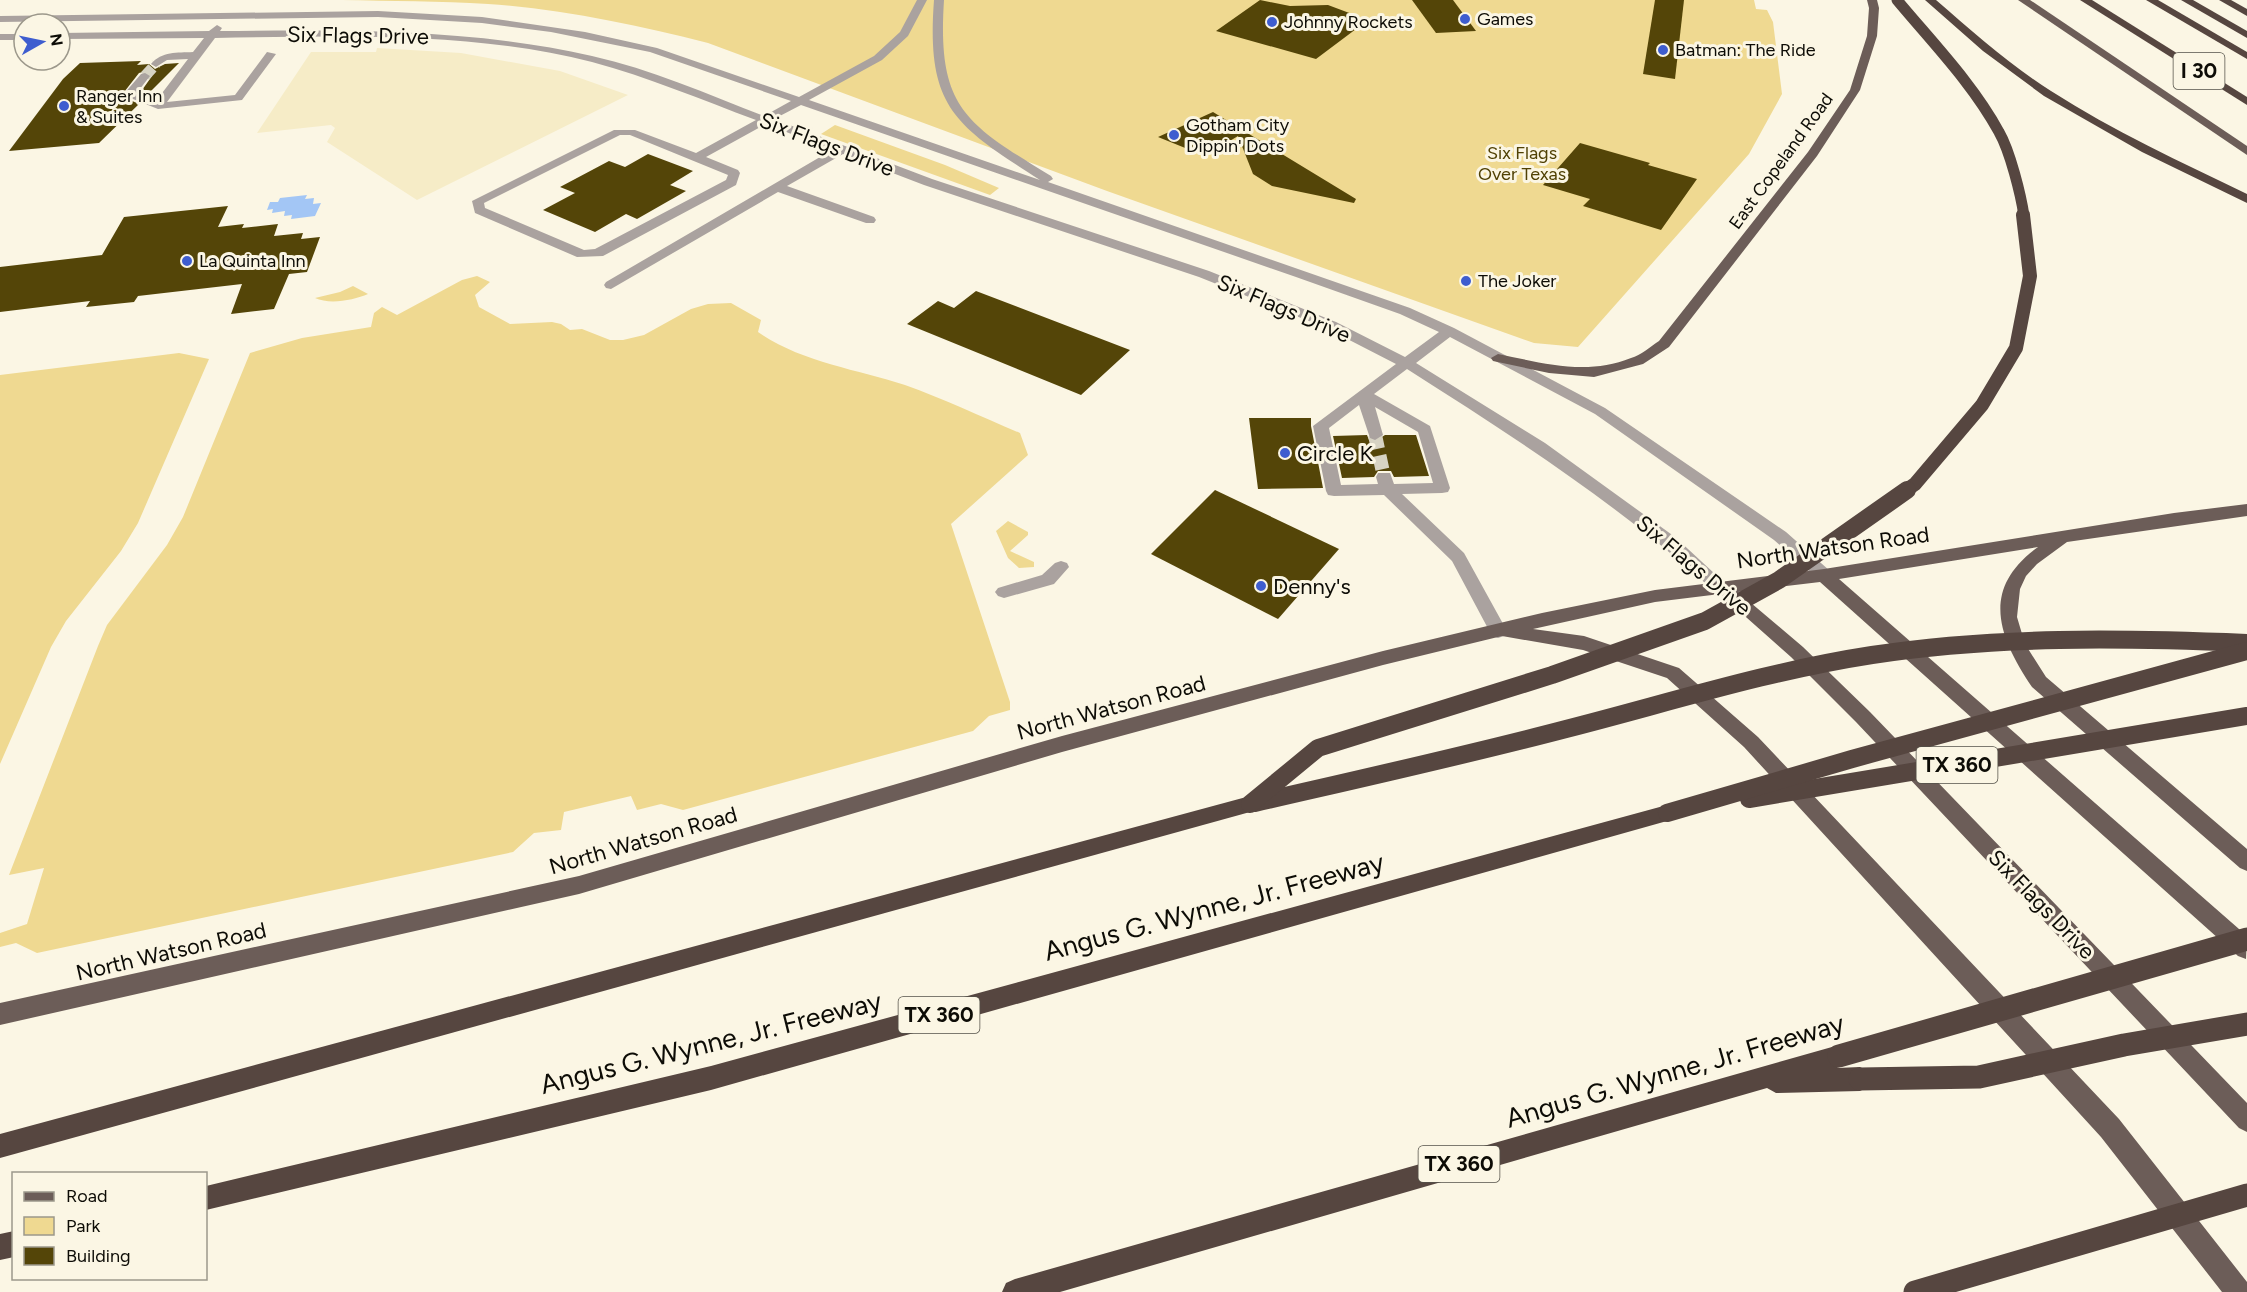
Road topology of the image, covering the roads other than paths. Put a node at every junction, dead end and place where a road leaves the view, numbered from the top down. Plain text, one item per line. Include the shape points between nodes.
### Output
1 (922, 0) edge
2 (939, 0) edge
3 (1872, 0) edge
4 (1898, 0) edge
5 (1930, 0) edge
6 (2023, 0) edge
7 (2085, 0) edge
8 (2151, 0) edge
9 (2186, 0) edge
10 (2224, 0) edge
11 (2247, 13) edge
12 (229, 16) junction
13 (0, 19) edge
14 (502, 22) junction
15 (212, 34) junction
16 (2247, 35) edge
17 (72, 36) edge
18 (455, 37) junction
19 (271, 54) dead end
20 (198, 55) junction
21 (2247, 56) edge
22 (156, 64) tunnel mouth
23 (145, 76) tunnel mouth
24 (798, 102) junction
25 (2247, 102) edge
26 (158, 106) junction
27 (765, 120) junction
28 (842, 149) junction
29 (2247, 151) edge
30 (697, 157) junction
31 (777, 187) junction
32 (1074, 196) junction
33 (2247, 199) edge
34 (870, 220) dead end
35 (611, 285) dead end
36 (1449, 331) junction
37 (1498, 358) junction
38 (1408, 364) junction
39 (1364, 395) junction
40 (1375, 435) tunnel mouth
41 (1386, 483) junction
42 (2247, 510) edge
43 (2062, 537) junction
44 (1061, 567) dead end
45 (1824, 575) junction
46 (1719, 586) junction
47 (1004, 592) dead end
48 (1498, 631) junction
49 (2247, 643) edge
50 (2247, 651) edge
51 (2247, 716) edge
52 (1251, 804) junction
53 (1667, 813) junction
54 (2247, 862) edge
55 (2247, 939) edge
56 (2247, 950) edge
57 (0, 1014) edge
58 (2247, 1024) edge
59 (1750, 1081) junction
60 (2247, 1120) edge
61 (0, 1146) edge
62 (2247, 1195) edge
63 (207, 1198) edge
64 (1015, 1292) edge
65 (1915, 1292) edge
66 (2238, 1292) edge

1 - 24 street via 909,26 888,50 867,66
2 - 32 street via 938,67 945,91 960,114 982,138
3 - 37 main road, East Copeland Road via 1872,36 1855,90 1813,154 1664,344 1638,361 1594,373
4 - 52 highway, bridge via 2000,133 2022,201 2030,276 2016,348 1982,405 1916,484 1779,580 1705,621 1552,675 1318,748
5 - 33 highway via 1980,45 2048,93 2135,144
6 - 29 main road
7 - 25 highway, I 30
8 - 21 highway
9 - 16 highway
10 - 11 highway
12 - 13 street, Six Flags Drive
12 - 14 street, Six Flags Drive via 378,14
12 - 15 street
14 - 18 street
14 - 24 street, Six Flags Drive via 574,32 653,50
15 - 17 street, Six Flags Drive
15 - 18 street, Six Flags Drive
15 - 20 street
18 - 27 street, Six Flags Drive via 541,48 609,63
19 - 26 street via 238,98
20 - 22 street via 164,57
20 - 26 street
23 - 26 street via 129,95
24 - 27 street
24 - 32 street, Six Flags Drive
27 - 28 street, Six Flags Drive
27 - 30 street
28 - 31 street
28 - 38 street, Six Flags Drive via 928,182 1204,274 1331,325
30 - 30 street via 734,173 732,182 598,253 582,254 478,210 478,201 618,132 631,132
31 - 34 street
31 - 35 street
32 - 36 street, Six Flags Drive via 1312,278
36 - 37 street, Six Flags Drive
36 - 38 street
37 - 45 street, Six Flags Drive via 1600,411 1780,536
38 - 39 street
38 - 46 street, Six Flags Drive via 1492,415 1605,493 1669,541
39 - 40 street
39 - 41 street via 1322,426 1334,491
39 - 41 street via 1425,429 1442,488
41 - 48 street via 1458,557
42 - 43 main road, North Watson Road
43 - 45 main road, North Watson Road
43 - 54 main road via 2018,572 2008,602 2008,626 2022,658 2039,682
44 - 47 street via 1048,580
45 - 46 main road, North Watson Road
45 - 56 main road, Six Flags Drive
46 - 48 main road, North Watson Road
46 - 60 main road, Six Flags Drive via 1797,652 1863,717
48 - 57 main road, North Watson Road via 1062,744 579,885
48 - 66 main road via 1584,644 1672,673 1751,742 2110,1128
49 - 52 highway, bridge via 2148,638 2002,640 1872,655 1748,681 1568,729
50 - 53 highway, bridge
51 - 53 highway, Angus G. Wynne, Jr. Freeway / TX 360, bridge
52 - 61 highway
53 - 63 highway, Angus G. Wynne, Jr. Freeway / TX 360 via 711,1078
55 - 59 highway, Angus G. Wynne, Jr. Freeway / TX 360, bridge
58 - 59 highway, bridge via 2124,1045 1979,1077
59 - 64 highway, Angus G. Wynne, Jr. Freeway / TX 360
62 - 65 highway, bridge

